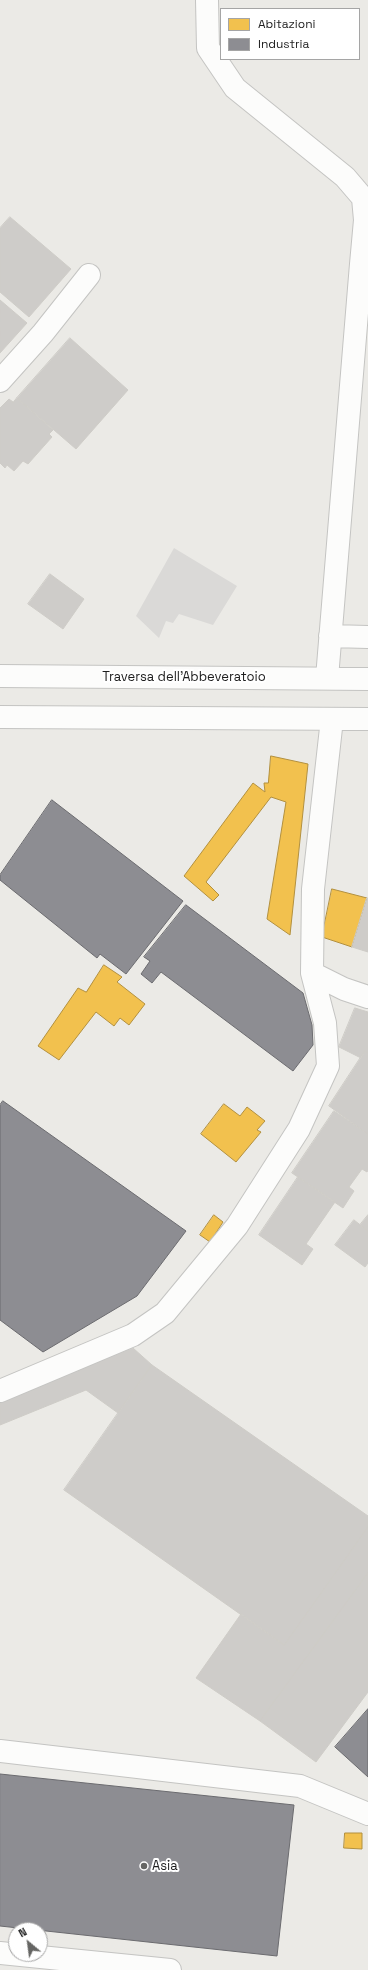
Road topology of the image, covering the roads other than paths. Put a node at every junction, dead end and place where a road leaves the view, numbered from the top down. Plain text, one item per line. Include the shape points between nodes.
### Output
1 (207, 0) edge
2 (365, 263) edge
3 (90, 275) dead end
4 (0, 381) edge
5 (330, 636) junction
6 (368, 637) edge
7 (0, 676) edge
8 (327, 678) junction
9 (368, 679) edge
10 (0, 717) edge
11 (332, 719) junction
12 (368, 719) edge
13 (312, 973) junction
14 (368, 997) edge
15 (0, 1391) edge
16 (0, 1752) edge
17 (368, 1814) edge
18 (0, 1953) edge
19 (170, 1970) edge

1 - 2 street via 208,48 235,88 345,177 363,198
2 - 5 street
3 - 4 street via 43,334
5 - 6 street
5 - 8 street
7 - 8 street, Traversa dell'Abbeveratoio
8 - 9 street, Traversa dell'Abbeveratoio
10 - 11 street
11 - 12 street
11 - 13 street via 313,889
13 - 14 street via 344,989
13 - 15 street via 326,1023 328,1066 300,1129 236,1226 165,1313 132,1335
16 - 17 street via 300,1786
18 - 19 street

